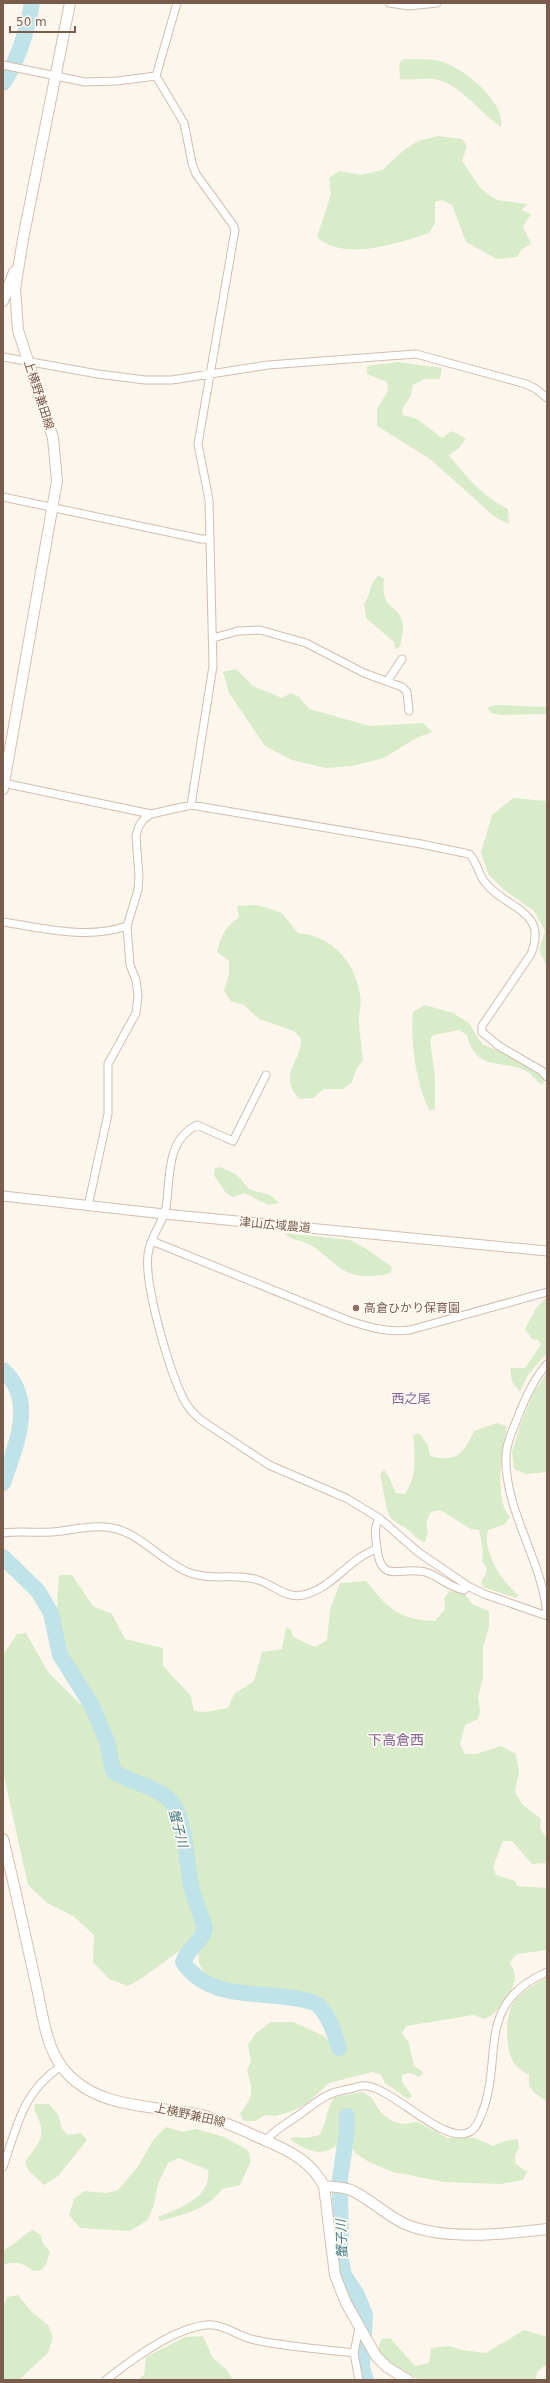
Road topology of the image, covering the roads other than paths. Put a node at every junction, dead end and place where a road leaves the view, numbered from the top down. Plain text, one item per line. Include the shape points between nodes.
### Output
1 (70, 3) edge
2 (177, 3) edge
3 (388, 3) edge
4 (437, 3) edge
5 (4, 65) edge
6 (56, 75) junction
7 (156, 76) junction
8 (18, 267) junction
9 (3, 301) edge
10 (3, 357) edge
11 (28, 363) junction
12 (211, 376) junction
13 (547, 398) edge
14 (3, 497) edge
15 (54, 508) junction
16 (210, 539) junction
17 (213, 638) junction
18 (402, 659) dead end
19 (388, 680) junction
20 (409, 711) dead end
21 (3, 785) edge
22 (191, 805) junction
23 (151, 814) junction
24 (3, 922) edge
25 (127, 926) junction
26 (266, 1075) dead end
27 (547, 1077) edge
28 (3, 1196) edge
29 (88, 1206) junction
30 (164, 1214) junction
31 (152, 1241) junction
32 (547, 1251) edge
33 (547, 1292) edge
34 (547, 1364) edge
35 (379, 1518) junction
36 (3, 1533) edge
37 (377, 1549) junction
38 (468, 1586) junction
39 (547, 1616) edge
40 (3, 1839) edge
41 (547, 1972) edge
42 (61, 2066) junction
43 (266, 2140) junction
44 (3, 2167) edge
45 (333, 2187) junction
46 (547, 2229) edge
47 (360, 2329) junction
48 (354, 2353) junction
49 (106, 2380) edge
50 (359, 2380) edge
51 (408, 2380) edge

1 - 6 main road, 上横野兼田線
2 - 7 street
3 - 4 street via 409,6
5 - 6 street
6 - 7 street via 95,82
6 - 8 main road, 上横野兼田線
7 - 12 street via 184,123 196,174 235,230
8 - 9 main road via 10,278
8 - 11 main road, 上横野兼田線 via 15,308 18,330
10 - 11 street
11 - 12 street via 145,380
11 - 15 main road, 上横野兼田線 via 55,451 57,481
12 - 13 street via 268,365 416,354 526,384
12 - 16 street via 198,444 207,484
14 - 15 street
15 - 16 street
15 - 21 main road, 上横野兼田線
16 - 17 street
17 - 19 street via 238,631 270,632 316,647 364,673
17 - 22 street via 211,688
18 - 19 street
19 - 20 street via 407,692
21 - 23 street
22 - 23 street
22 - 27 street via 469,854 484,882 526,915 537,930 532,954 482,1026 482,1032 499,1046 542,1070
23 - 25 street via 138,826 136,836 139,876
24 - 25 street via 65,932
25 - 29 street via 130,965 136,980 138,996 136,1013 108,1064 108,1114
26 - 30 street via 233,1141 197,1125 183,1136 172,1155
28 - 29 street, 津山広域農道
29 - 30 street, 津山広域農道
30 - 31 street
30 - 32 street, 津山広域農道
31 - 33 street via 377,1330 410,1330
31 - 35 street via 148,1250 150,1285 162,1341 184,1400 192,1412 226,1438 269,1464 346,1498
34 - 39 street via 532,1385 520,1411 506,1454 508,1484 543,1593
35 - 37 street via 375,1528
35 - 38 street via 418,1552
36 - 37 street via 111,1528 127,1534 173,1565 191,1573 211,1578 251,1578 295,1596 323,1587 357,1559
37 - 38 street via 379,1564 389,1572 419,1571 435,1576 454,1588 464,1590
38 - 39 street
40 - 42 main road, 上横野兼田線 via 46,2029
41 - 43 street via 533,1978 519,1989 497,2022 493,2035 488,2094 478,2124 470,2132 441,2130 382,2091 365,2086 323,2096 278,2128
42 - 43 main road, 上横野兼田線 via 84,2088 102,2097 216,2119
42 - 44 street via 48,2075 29,2097
43 - 45 main road, 上横野兼田線 via 304,2162
45 - 46 main road via 351,2190 392,2217 421,2229 458,2233 510,2233
45 - 47 main road, 上横野兼田線 via 335,2275
47 - 48 street
47 - 51 main road, 上横野兼田線 via 376,2356 387,2367
48 - 49 street via 256,2340 208,2324 157,2343
48 - 50 street

